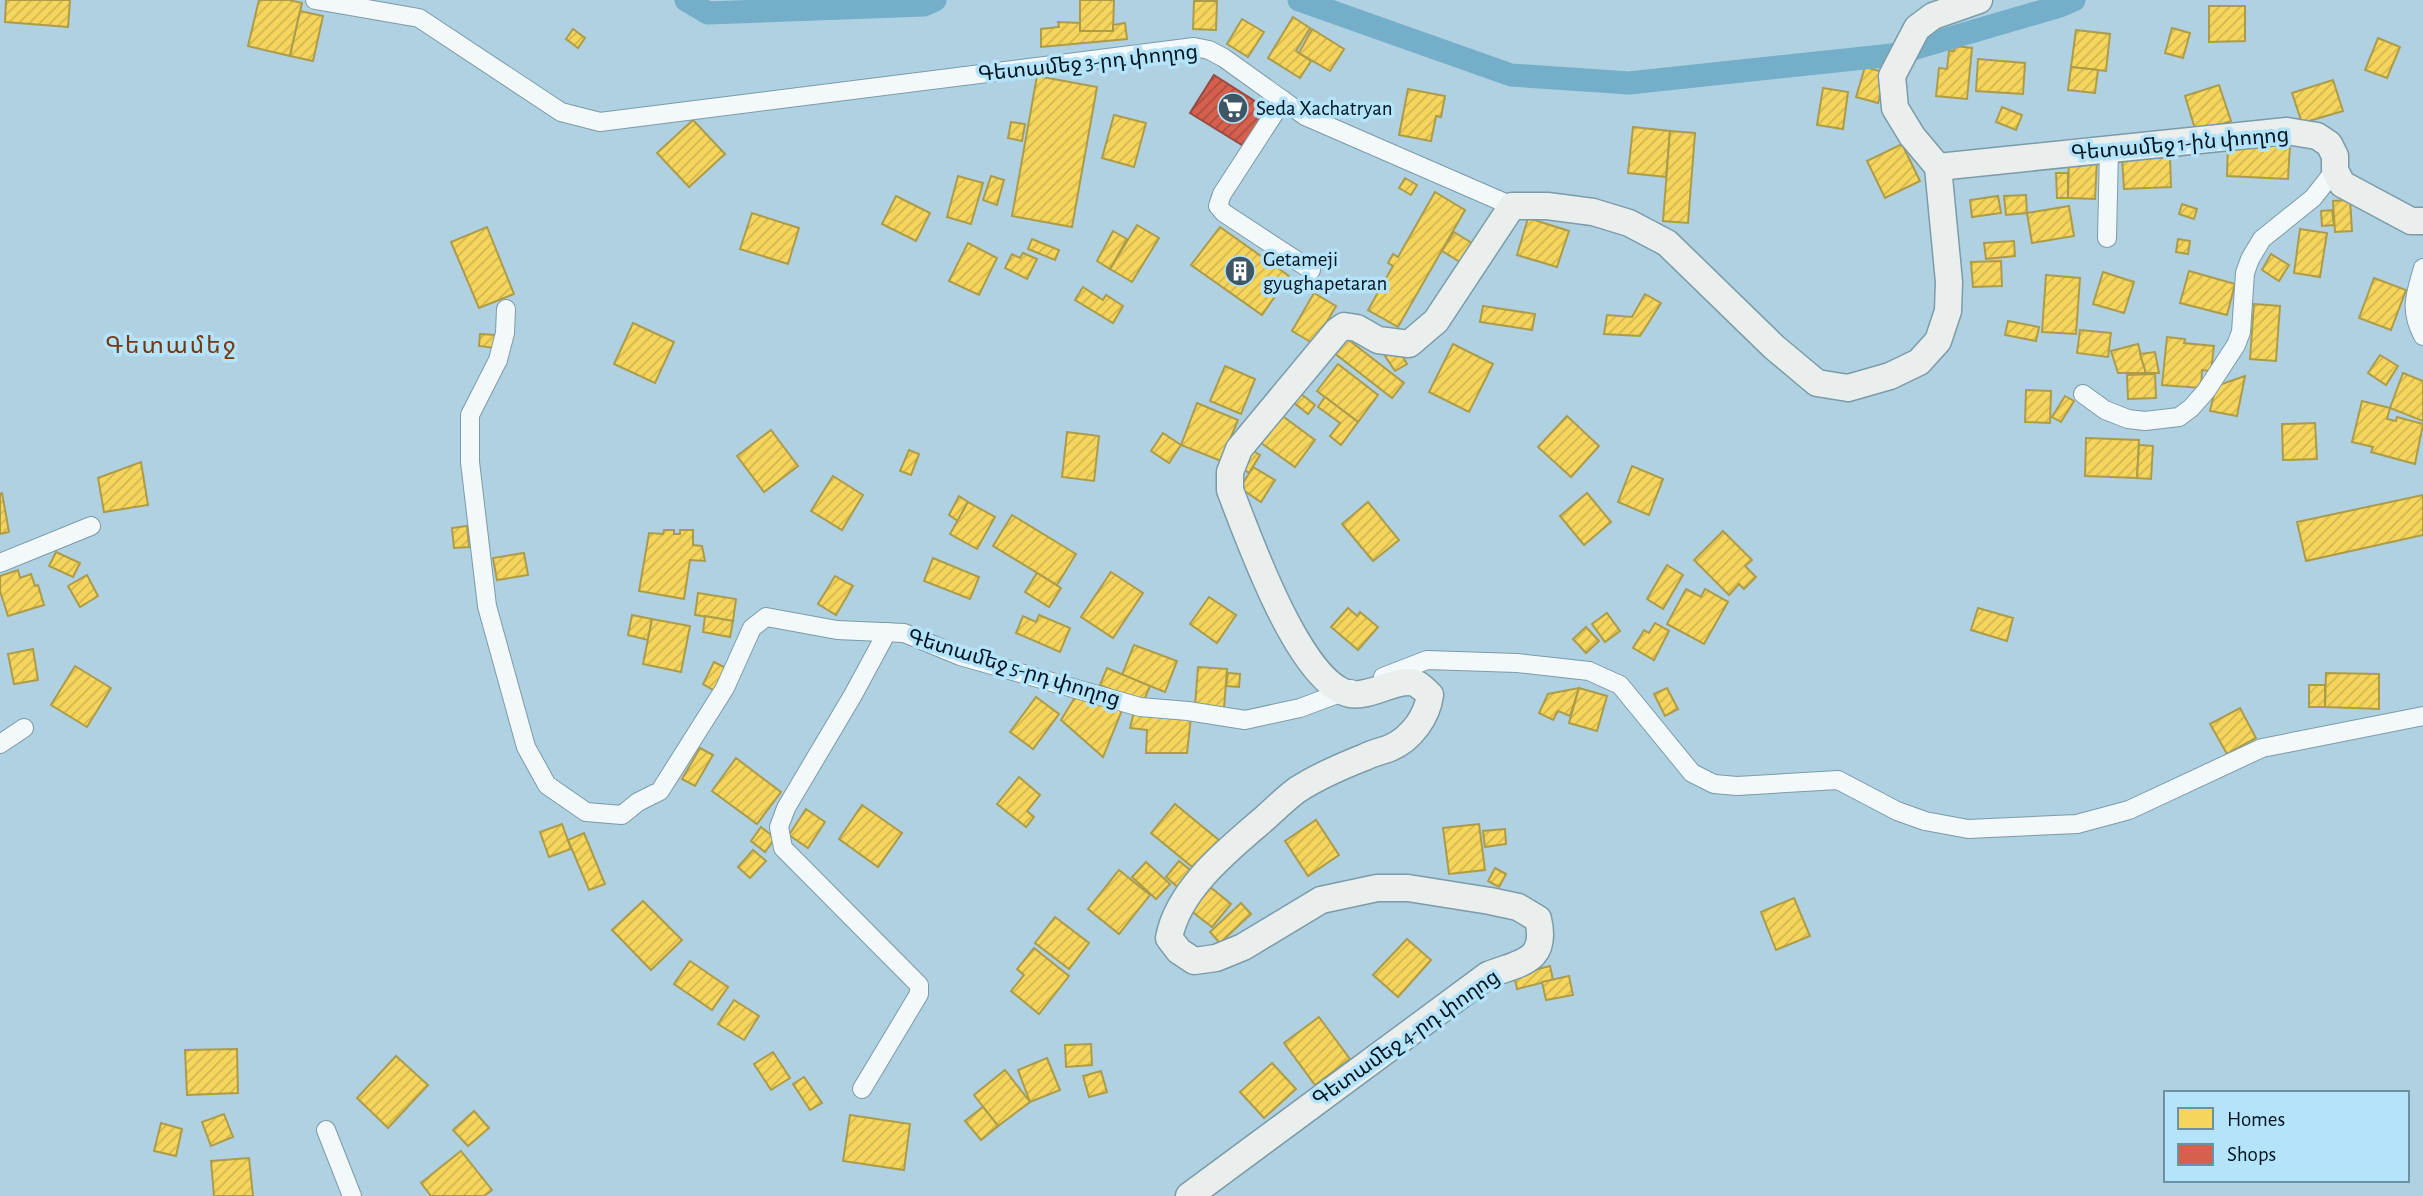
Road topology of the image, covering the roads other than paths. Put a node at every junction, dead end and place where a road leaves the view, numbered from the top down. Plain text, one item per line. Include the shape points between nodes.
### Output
1 (315, 0) edge
2 (1979, 0) edge
3 (1283, 100) junction
4 (2109, 150) junction
5 (1938, 167) junction
6 (2334, 170) junction
7 (1512, 206) junction
8 (2423, 221) edge
9 (2107, 237) dead end
10 (2423, 268) edge
11 (1311, 270) dead end
12 (506, 309) dead end
13 (2423, 336) edge
14 (2083, 394) dead end
15 (91, 526) dead end
16 (0, 563) edge
17 (887, 632) junction
18 (1343, 692) junction
19 (2423, 716) edge
20 (24, 728) dead end
21 (0, 744) edge
22 (862, 1089) dead end
23 (326, 1130) dead end
24 (352, 1196) edge
25 (1189, 1196) edge

1 - 3 street, Գետամեջ 3-րդ փողոց via 419,18 561,112 600,122 1194,47 1224,58
2 - 5 street via 1933,16 1917,28 1892,76 1895,108
3 - 7 street, Գետամեջ 3-րդ փողոց via 1305,116
3 - 11 street via 1218,206
4 - 5 street, Գետամեջ 1-ին փողոց
4 - 6 street, Գետամեջ 1-ին փողոց via 2287,131 2317,136 2329,144
4 - 9 street
5 - 7 street, Գետամեջ 3-րդ փողոց via 1949,282 1948,311 1937,341 1919,362 1847,388 1816,383 1667,243 1629,223 1593,212
6 - 8 street, Գետամեջ 1-ին փողոց via 2342,184 2411,221
6 - 14 street via 2314,198 2262,239 2245,273 2236,345 2191,408 2179,417 2128,419
7 - 18 street via 1436,321 1409,344 1378,341 1357,328 1344,326 1337,331 1239,449 1230,472 1230,490 1272,598 1307,654
10 - 13 street via 2413,301
12 - 17 street, Գետամեջ 5-րդ փողոց via 498,360 470,415 470,462 487,606 526,747 547,785 586,812 622,815 660,791 724,688 752,628 766,617 837,630
15 - 16 street
17 - 18 street, Գետամեջ 5-րդ փողոց via 904,633 960,656 1140,707 1245,720 1300,708
17 - 22 street via 779,827 783,848 919,985 919,995
18 - 19 street, Գետամեջ 5-րդ փողոց via 1427,660 1589,671 1620,685 1692,773 1714,784 1838,780 1897,811 1968,829 2077,824 2129,810 2262,748
18 - 25 street, Գետամեջ 4-րդ փողոց via 1360,696 1404,681 1416,683 1430,695 1428,709 1413,731 1393,747 1297,790 1207,872 1172,924 1170,938 1179,951 1194,961 1216,958 1321,900 1377,888 1408,888 1518,907 1538,919 1540,949 1530,958 1488,975
20 - 21 street
23 - 24 street

